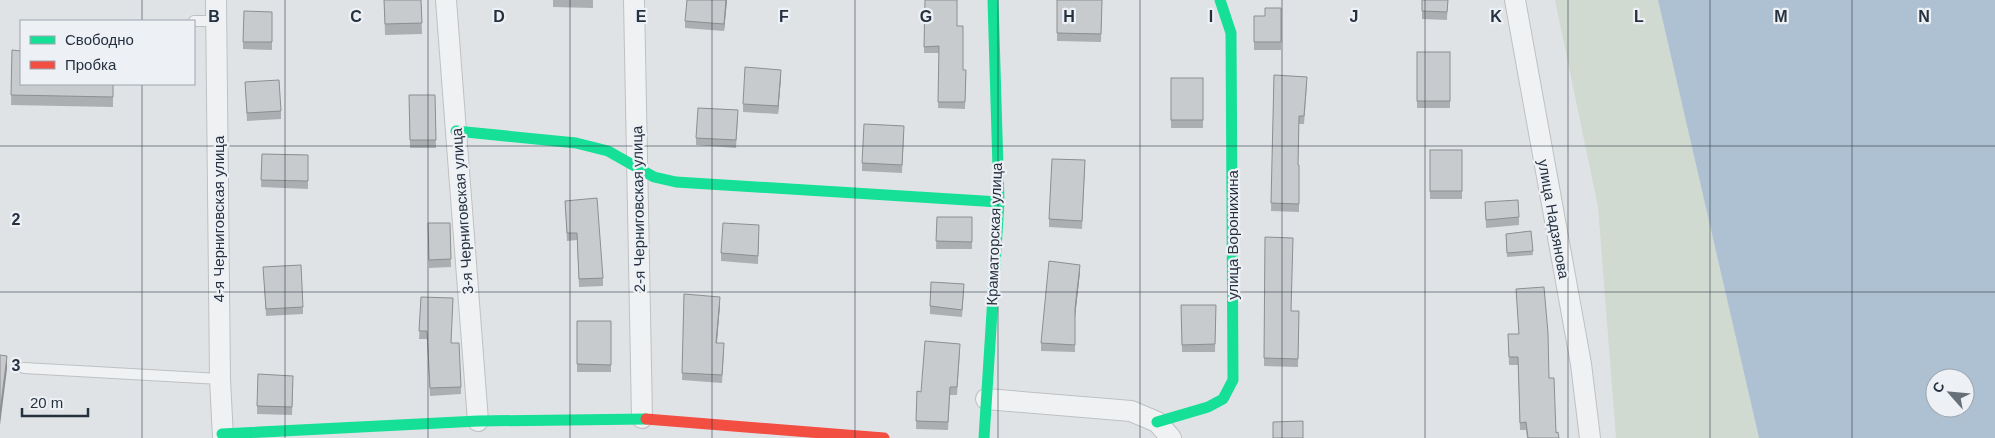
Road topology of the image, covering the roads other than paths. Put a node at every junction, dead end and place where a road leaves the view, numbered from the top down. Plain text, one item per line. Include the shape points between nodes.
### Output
1 (216, 0) edge
2 (446, 0) edge
3 (634, 0) edge
4 (993, 0) edge
5 (1220, 0) edge
6 (1515, 0) edge
7 (195, 21) edge
8 (217, 21) junction
9 (456, 131) junction
10 (636, 166) junction
11 (999, 202) junction
12 (24, 368) dead end
13 (220, 379) junction
14 (986, 399) junction
15 (478, 421) junction
16 (1157, 422) junction
17 (653, 426) edge
18 (223, 436) edge
19 (884, 438) edge
20 (984, 438) edge
21 (1171, 438) edge
22 (1590, 438) edge

1 - 8 street, 4-я Черниговская улица
2 - 9 street, 3-я Черниговская улица
3 - 10 street, 2-я Черниговская улица
4 - 11 street, Краматорская улица
5 - 16 street, улица Воронихина via 1231,33 1233,380 1223,399 1208,407
6 - 22 street, улица Надзянова via 1581,364
7 - 8 lane
8 - 13 street, 4-я Черниговская улица
9 - 10 street via 576,143 608,151
9 - 15 street, 3-я Черниговская улица
10 - 11 street via 654,176 676,182
10 - 17 street, 2-я Черниговская улица
11 - 14 street, Краматорская улица
12 - 13 lane
13 - 18 street, 4-я Черниговская улица
14 - 16 street via 1131,411
14 - 20 street, Краматорская улица
15 - 17 street
15 - 18 street
16 - 21 street
17 - 19 street

